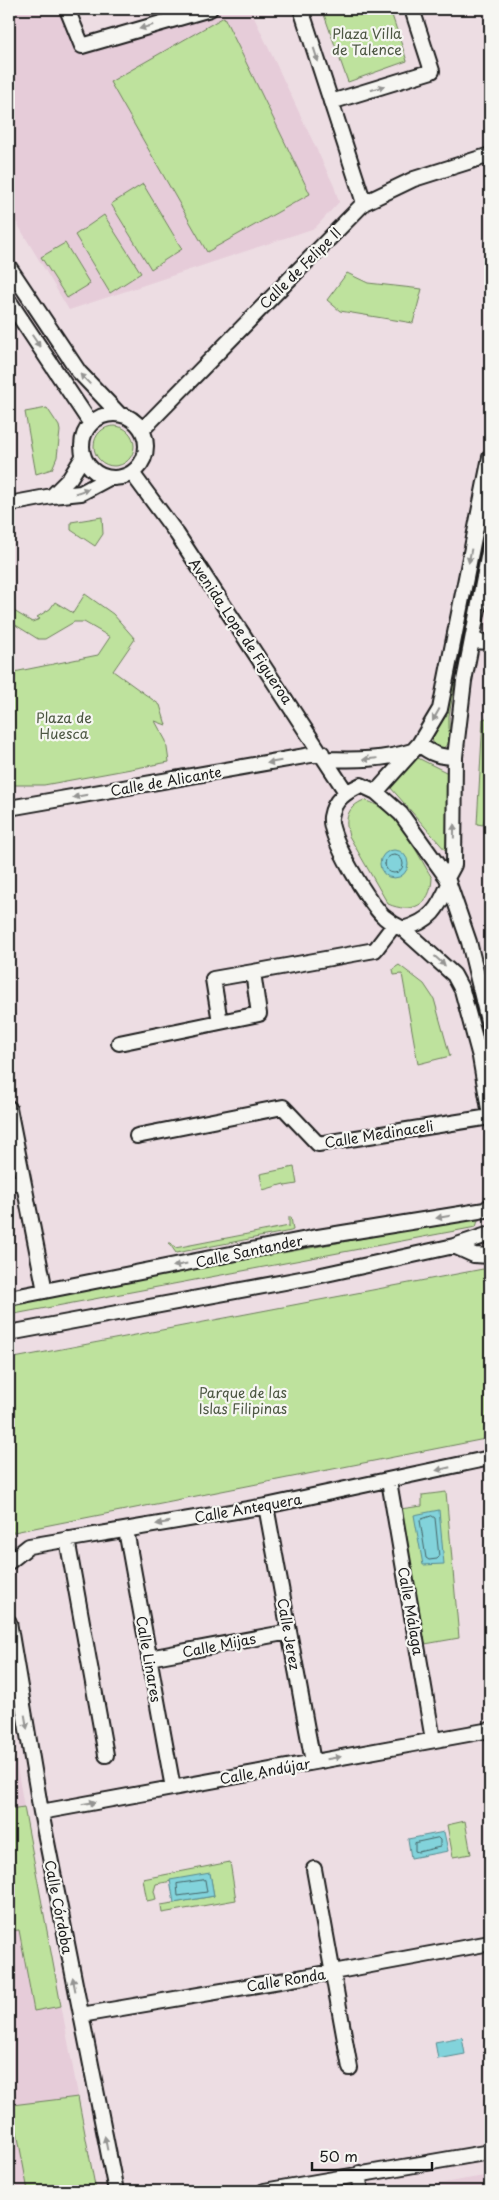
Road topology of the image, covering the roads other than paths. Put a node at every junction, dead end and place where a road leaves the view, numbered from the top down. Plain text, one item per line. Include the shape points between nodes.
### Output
1 (67, 9) edge
2 (210, 9) edge
3 (301, 9) edge
4 (412, 9) edge
5 (331, 102) junction
6 (490, 155) edge
7 (364, 204) junction
8 (9, 267) edge
9 (9, 301) edge
10 (119, 414) junction
11 (91, 424) junction
12 (142, 430) junction
13 (83, 457) junction
14 (490, 457) edge
15 (132, 473) junction
16 (109, 478) junction
17 (52, 496) junction
18 (9, 504) edge
19 (490, 547) edge
20 (472, 640) junction
21 (490, 642) edge
22 (416, 747) junction
23 (324, 756) junction
24 (455, 757) junction
25 (346, 792) junction
26 (376, 792) junction
27 (9, 808) edge
28 (448, 881) junction
29 (398, 927) junction
30 (253, 972) junction
31 (220, 1022) junction
32 (490, 1029) edge
33 (120, 1043) dead end
34 (9, 1108) edge
35 (490, 1116) edge
36 (137, 1136) dead end
37 (23, 1181) junction
38 (9, 1184) edge
39 (490, 1206) edge
40 (490, 1223) edge
41 (490, 1234) edge
42 (464, 1246) junction
43 (490, 1246) edge
44 (490, 1256) edge
45 (45, 1291) junction
46 (9, 1298) edge
47 (9, 1332) edge
48 (490, 1458) edge
49 (389, 1481) junction
50 (266, 1506) junction
51 (126, 1530) junction
52 (67, 1539) junction
53 (9, 1562) edge
54 (9, 1622) edge
55 (289, 1632) junction
56 (149, 1658) junction
57 (490, 1730) edge
58 (433, 1740) junction
59 (106, 1755) dead end
60 (313, 1762) junction
61 (173, 1788) junction
62 (41, 1812) junction
63 (314, 1869) dead end
64 (490, 1943) edge
65 (333, 1972) junction
66 (81, 2015) junction
67 (350, 2068) dead end
68 (490, 2152) edge
69 (359, 2180) edge
70 (116, 2191) edge
71 (264, 2191) edge

2 -> 1 street via 82,46
3 -> 5 street
5 -> 4 street via 432,71
5 - 7 street
6 - 7 street, Calle de Felipe II via 414,179
7 - 12 street, Calle de Felipe II
10 -> 8 street via 79,372
9 -> 11 street
10 - 11 street via 109,414
10 - 12 street via 128,417
11 - 13 street via 82,440
12 - 15 street via 146,449
13 - 16 street via 93,471
13 - 17 street via 70,478
14 -> 22 street via 440,709
15 - 16 street
15 - 23 street, Avenida Lope de Figueroa via 177,534
17 -> 16 street via 81,493
17 - 18 street
19 - 20 street
20 - 21 street
20 - 24 street
22 -> 23 street, Calle de Alicante via 397,756 367,760
22 - 24 street via 442,757
22 - 26 street
23 - 25 street, Avenida Lope de Figueroa
23 -> 27 street, Calle de Alicante
28 -> 24 street via 454,865
25 - 26 street via 361,785
25 - 29 street via 335,803 331,818 334,835 346,862 382,915
26 - 28 street via 401,814
28 - 29 street via 432,915 413,926
28 - 32 street via 469,942
29 - 30 street via 375,950
29 -> 35 street via 454,974 462,990 480,1058
30 - 31 street via 259,1014
30 - 31 street via 213,979
31 - 33 street
34 - 37 street
35 - 36 street, Calle Medinaceli via 318,1144 282,1107
37 - 38 street
37 - 45 street
39 -> 45 street, Calle Santander via 485,1210 312,1238
40 - 42 street
41 - 42 street
42 - 43 street
42 - 44 street via 474,1255
42 - 47 street
45 - 46 street, Calle Santander
48 -> 49 street, Calle Antequera
49 - 50 street, Calle Antequera
49 - 58 street, Calle Málaga
50 -> 51 street, Calle Antequera
50 - 55 street, Calle Jerez
51 - 52 street, Calle Antequera
51 - 56 street, Calle Linares
52 - 53 street, Calle Antequera via 28,1546
52 - 59 street
54 -> 62 street, Calle Córdoba
55 - 56 street, Calle Mijas
55 - 60 street, Calle Jerez
56 - 61 street, Calle Linares
57 - 58 street, Calle Andújar
60 -> 58 street, Calle Andújar
60 - 61 street, Calle Andújar
62 -> 61 street, Calle Andújar
66 -> 62 street, Calle Córdoba
63 - 65 street
64 - 65 street, Calle Ronda
65 - 66 street, Calle Ronda
65 - 67 street
70 -> 66 street, Calle Córdoba
68 - 69 street
69 - 71 street

